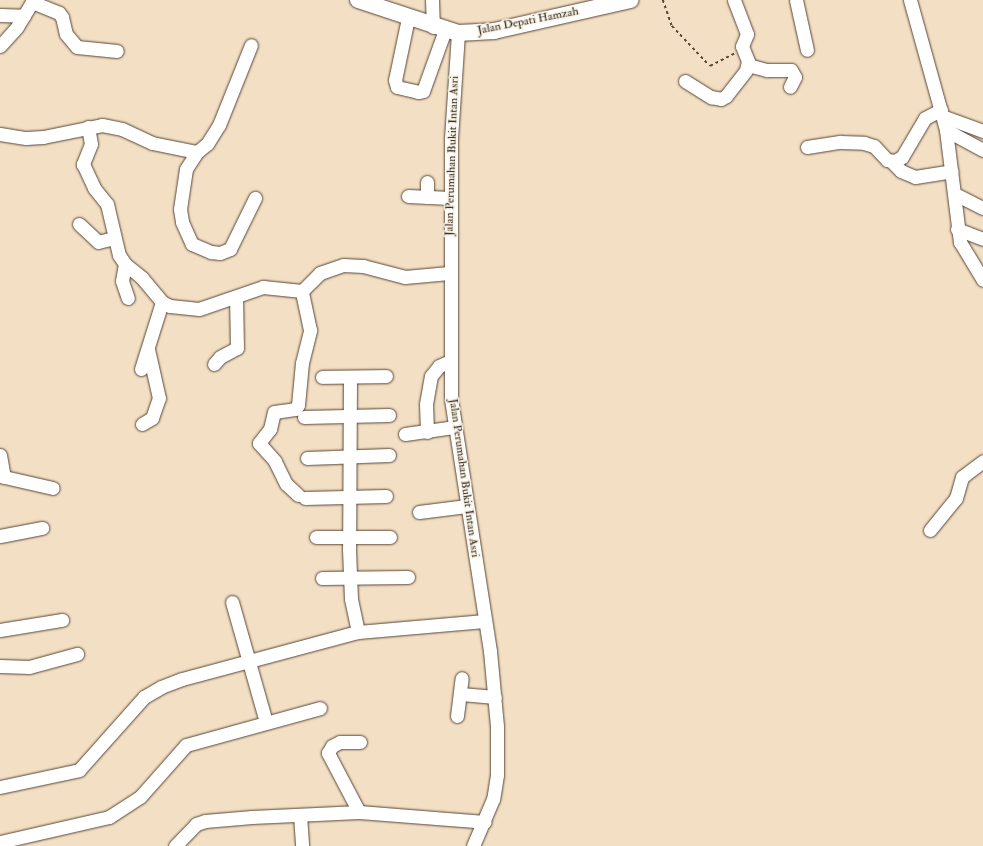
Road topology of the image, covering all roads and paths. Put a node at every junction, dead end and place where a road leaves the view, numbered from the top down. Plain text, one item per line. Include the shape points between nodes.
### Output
1 (358, 0) edge
2 (432, 0) edge
3 (631, 0) edge
4 (663, 0) edge
5 (734, 0) edge
6 (796, 0) edge
7 (910, 0) edge
8 (32, 1) edge
9 (0, 15) edge
10 (24, 16) junction
11 (408, 18) junction
12 (445, 30) junction
13 (251, 45) dead end
14 (0, 46) edge
15 (743, 49) junction
16 (807, 50) dead end
17 (116, 51) dead end
18 (748, 65) junction
19 (686, 80) dead end
20 (790, 87) dead end
21 (942, 113) junction
22 (88, 127) junction
23 (946, 130) junction
24 (983, 131) edge
25 (0, 134) edge
26 (807, 147) dead end
27 (983, 150) edge
28 (197, 152) junction
29 (891, 161) junction
30 (952, 171) junction
31 (427, 182) dead end
32 (955, 194) junction
33 (408, 196) dead end
34 (427, 197) junction
35 (255, 198) dead end
36 (450, 198) junction
37 (983, 208) edge
38 (79, 224) dead end
39 (957, 229) junction
40 (114, 238) junction
41 (983, 239) edge
42 (125, 264) junction
43 (449, 273) junction
44 (983, 280) edge
45 (302, 290) junction
46 (236, 297) junction
47 (128, 298) dead end
48 (162, 302) junction
49 (148, 349) junction
50 (450, 361) junction
51 (214, 364) dead end
52 (141, 369) dead end
53 (386, 376) dead end
54 (322, 377) dead end
55 (350, 378) junction
56 (389, 415) dead end
57 (304, 417) dead end
58 (350, 418) junction
59 (142, 424) dead end
60 (454, 427) junction
61 (427, 432) junction
62 (405, 434) dead end
63 (0, 455) edge
64 (389, 455) dead end
65 (349, 456) junction
66 (307, 458) dead end
67 (983, 460) edge
68 (2, 476) edge
69 (53, 488) dead end
70 (386, 496) dead end
71 (349, 497) junction
72 (467, 506) junction
73 (419, 512) dead end
74 (42, 528) dead end
75 (930, 530) dead end
76 (0, 536) edge
77 (316, 536) dead end
78 (349, 537) junction
79 (390, 537) dead end
80 (408, 577) dead end
81 (322, 578) dead end
82 (350, 579) junction
83 (232, 602) dead end
84 (62, 620) dead end
85 (485, 621) junction
86 (0, 630) edge
87 (358, 632) junction
88 (77, 654) dead end
89 (249, 660) junction
90 (0, 666) edge
91 (462, 678) dead end
92 (461, 694) junction
93 (495, 697) junction
94 (320, 708) dead end
95 (458, 716) dead end
96 (266, 722) junction
97 (360, 742) dead end
98 (0, 786) edge
99 (358, 812) junction
100 (300, 815) junction
101 (485, 822) junction
102 (0, 842) edge
103 (175, 846) edge
104 (302, 846) edge
105 (473, 846) edge

1 - 11 main road, Jalan Depati Hamzah
2 - 12 street, Jalan Perumahan Bukit Intan Asri
3 - 12 main road, Jalan Depati Hamzah via 494,30
4 - 15 path via 672,26 710,66
5 - 15 street via 747,34
6 - 16 street
7 - 21 street
8 - 10 street
8 - 17 street via 58,13 66,34 77,47
9 - 10 street
10 - 14 street
11 - 12 main road, Jalan Depati Hamzah
11 - 12 street via 395,80 397,87 423,91
12 - 36 street, Jalan Perumahan Bukit Intan Asri
13 - 28 street via 219,125 207,144
15 - 18 street
18 - 19 street via 730,92 721,99 710,97
18 - 20 street via 767,70 791,70 795,77
21 - 23 street
21 - 24 street
21 - 29 street via 925,118 902,157
22 - 25 street via 26,138
22 - 28 street via 102,125 122,129 152,143
22 - 40 street via 91,144 83,164 94,188 107,204
23 - 27 street
23 - 30 street
26 - 29 street via 840,142 864,143 874,146
28 - 35 street via 186,169 180,198 182,222 192,244 211,252 220,253 230,249
29 - 30 street via 901,171 915,177
30 - 32 street
31 - 34 street
32 - 37 street
32 - 39 street
33 - 34 street
34 - 36 street
36 - 43 street, Jalan Perumahan Bukit Intan Asri
38 - 40 street via 98,242
39 - 41 street
39 - 44 street via 963,250
40 - 42 street
42 - 47 street via 122,281
42 - 48 street via 142,278
43 - 45 street via 405,276 362,266 344,265 320,273
43 - 50 street, Jalan Perumahan Bukit Intan Asri
45 - 46 street via 263,288
45 - 71 street via 310,330 302,364 298,405 295,409 274,412 270,429 260,443 275,461 286,484 301,496
46 - 48 street via 192,309 170,306
46 - 51 street via 237,348 220,356
48 - 49 street
49 - 52 street
49 - 59 street via 159,398 152,418
50 - 60 street, Jalan Perumahan Bukit Intan Asri
50 - 61 street via 439,366 431,376 426,404
53 - 55 street
54 - 55 street
55 - 58 street
56 - 58 street
57 - 58 street
58 - 65 street
60 - 61 street
60 - 72 street, Jalan Perumahan Bukit Intan Asri
61 - 62 street
63 - 68 street
64 - 65 street
65 - 66 street
65 - 71 street
67 - 75 street via 962,477 956,498
68 - 69 street
70 - 71 street
71 - 78 street
72 - 73 street
72 - 85 street, Jalan Perumahan Bukit Intan Asri
74 - 76 street
77 - 78 street
78 - 79 street
78 - 82 street
80 - 82 street
81 - 82 street
82 - 87 street
83 - 89 street
84 - 86 street
85 - 87 street
85 - 93 street, Jalan Perumahan Bukit Intan Asri
87 - 89 street
88 - 90 street via 29,668
89 - 96 street
89 - 98 street via 152,691 79,770
91 - 92 street
92 - 93 street
92 - 95 street
93 - 101 street, Jalan Perumahan Bukit Intan Asri via 497,775
94 - 96 street
96 - 102 street via 186,745 140,797 109,817
97 - 99 street via 340,742 332,746 328,753
99 - 100 street
99 - 101 street
100 - 103 street via 205,821 190,828
100 - 104 street
101 - 105 street, Jalan Perumahan Bukit Intan Asri

